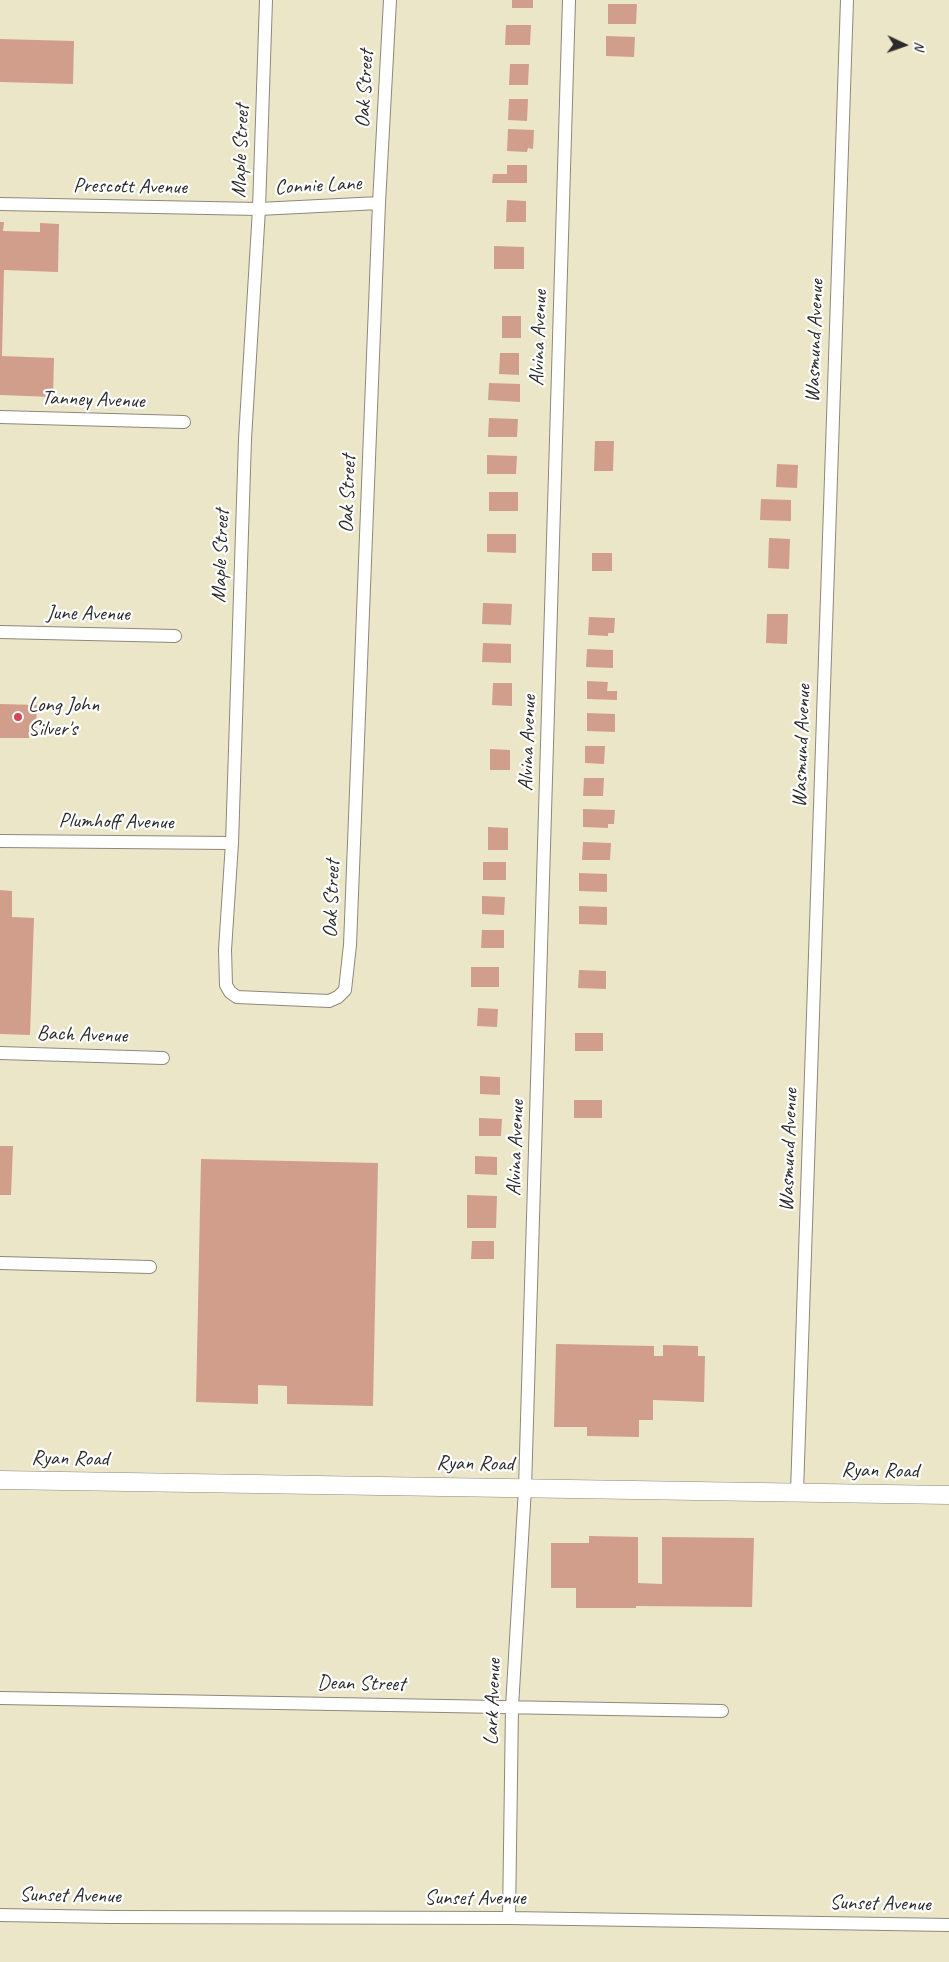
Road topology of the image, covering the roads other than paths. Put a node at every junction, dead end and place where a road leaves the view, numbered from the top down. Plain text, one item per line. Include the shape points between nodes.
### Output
1 (266, 0) edge
2 (390, 0) edge
3 (570, 0) edge
4 (847, 0) edge
5 (379, 203) junction
6 (0, 204) edge
7 (259, 209) junction
8 (0, 417) edge
9 (184, 422) dead end
10 (0, 632) edge
11 (175, 636) dead end
12 (0, 841) edge
13 (232, 843) junction
14 (345, 990) joint
15 (0, 1053) edge
16 (163, 1058) dead end
17 (0, 1263) edge
18 (150, 1267) dead end
19 (0, 1480) edge
20 (525, 1488) junction
21 (797, 1492) junction
22 (949, 1495) edge
23 (0, 1698) edge
24 (512, 1707) junction
25 (722, 1711) dead end
26 (0, 1914) edge
27 (509, 1918) junction
28 (949, 1925) edge

1 - 7 street, Maple Street
2 - 5 street, Oak Street
3 - 20 street, Alvina Avenue
4 - 21 street, Wasmund Avenue
5 - 7 street, Connie Lane
5 - 14 street, Oak Street via 350,945
6 - 7 street, Prescott Avenue
7 - 13 street, Maple Street via 245,439
8 - 9 street, Tanney Avenue
10 - 11 street, June Avenue
12 - 13 street, Plumhoff Avenue
13 - 14 street, Maple Street via 225,950 226,985 230,992 237,997 329,1001
15 - 16 street, Bach Avenue
17 - 18 street
19 - 20 main road, Ryan Road
20 - 21 main road, Ryan Road
20 - 24 street, Lark Avenue
21 - 22 main road, Ryan Road
23 - 24 street, Dean Street
24 - 25 street, Dean Street
24 - 27 street, Lark Avenue
26 - 27 street, Sunset Avenue
27 - 28 street, Sunset Avenue

